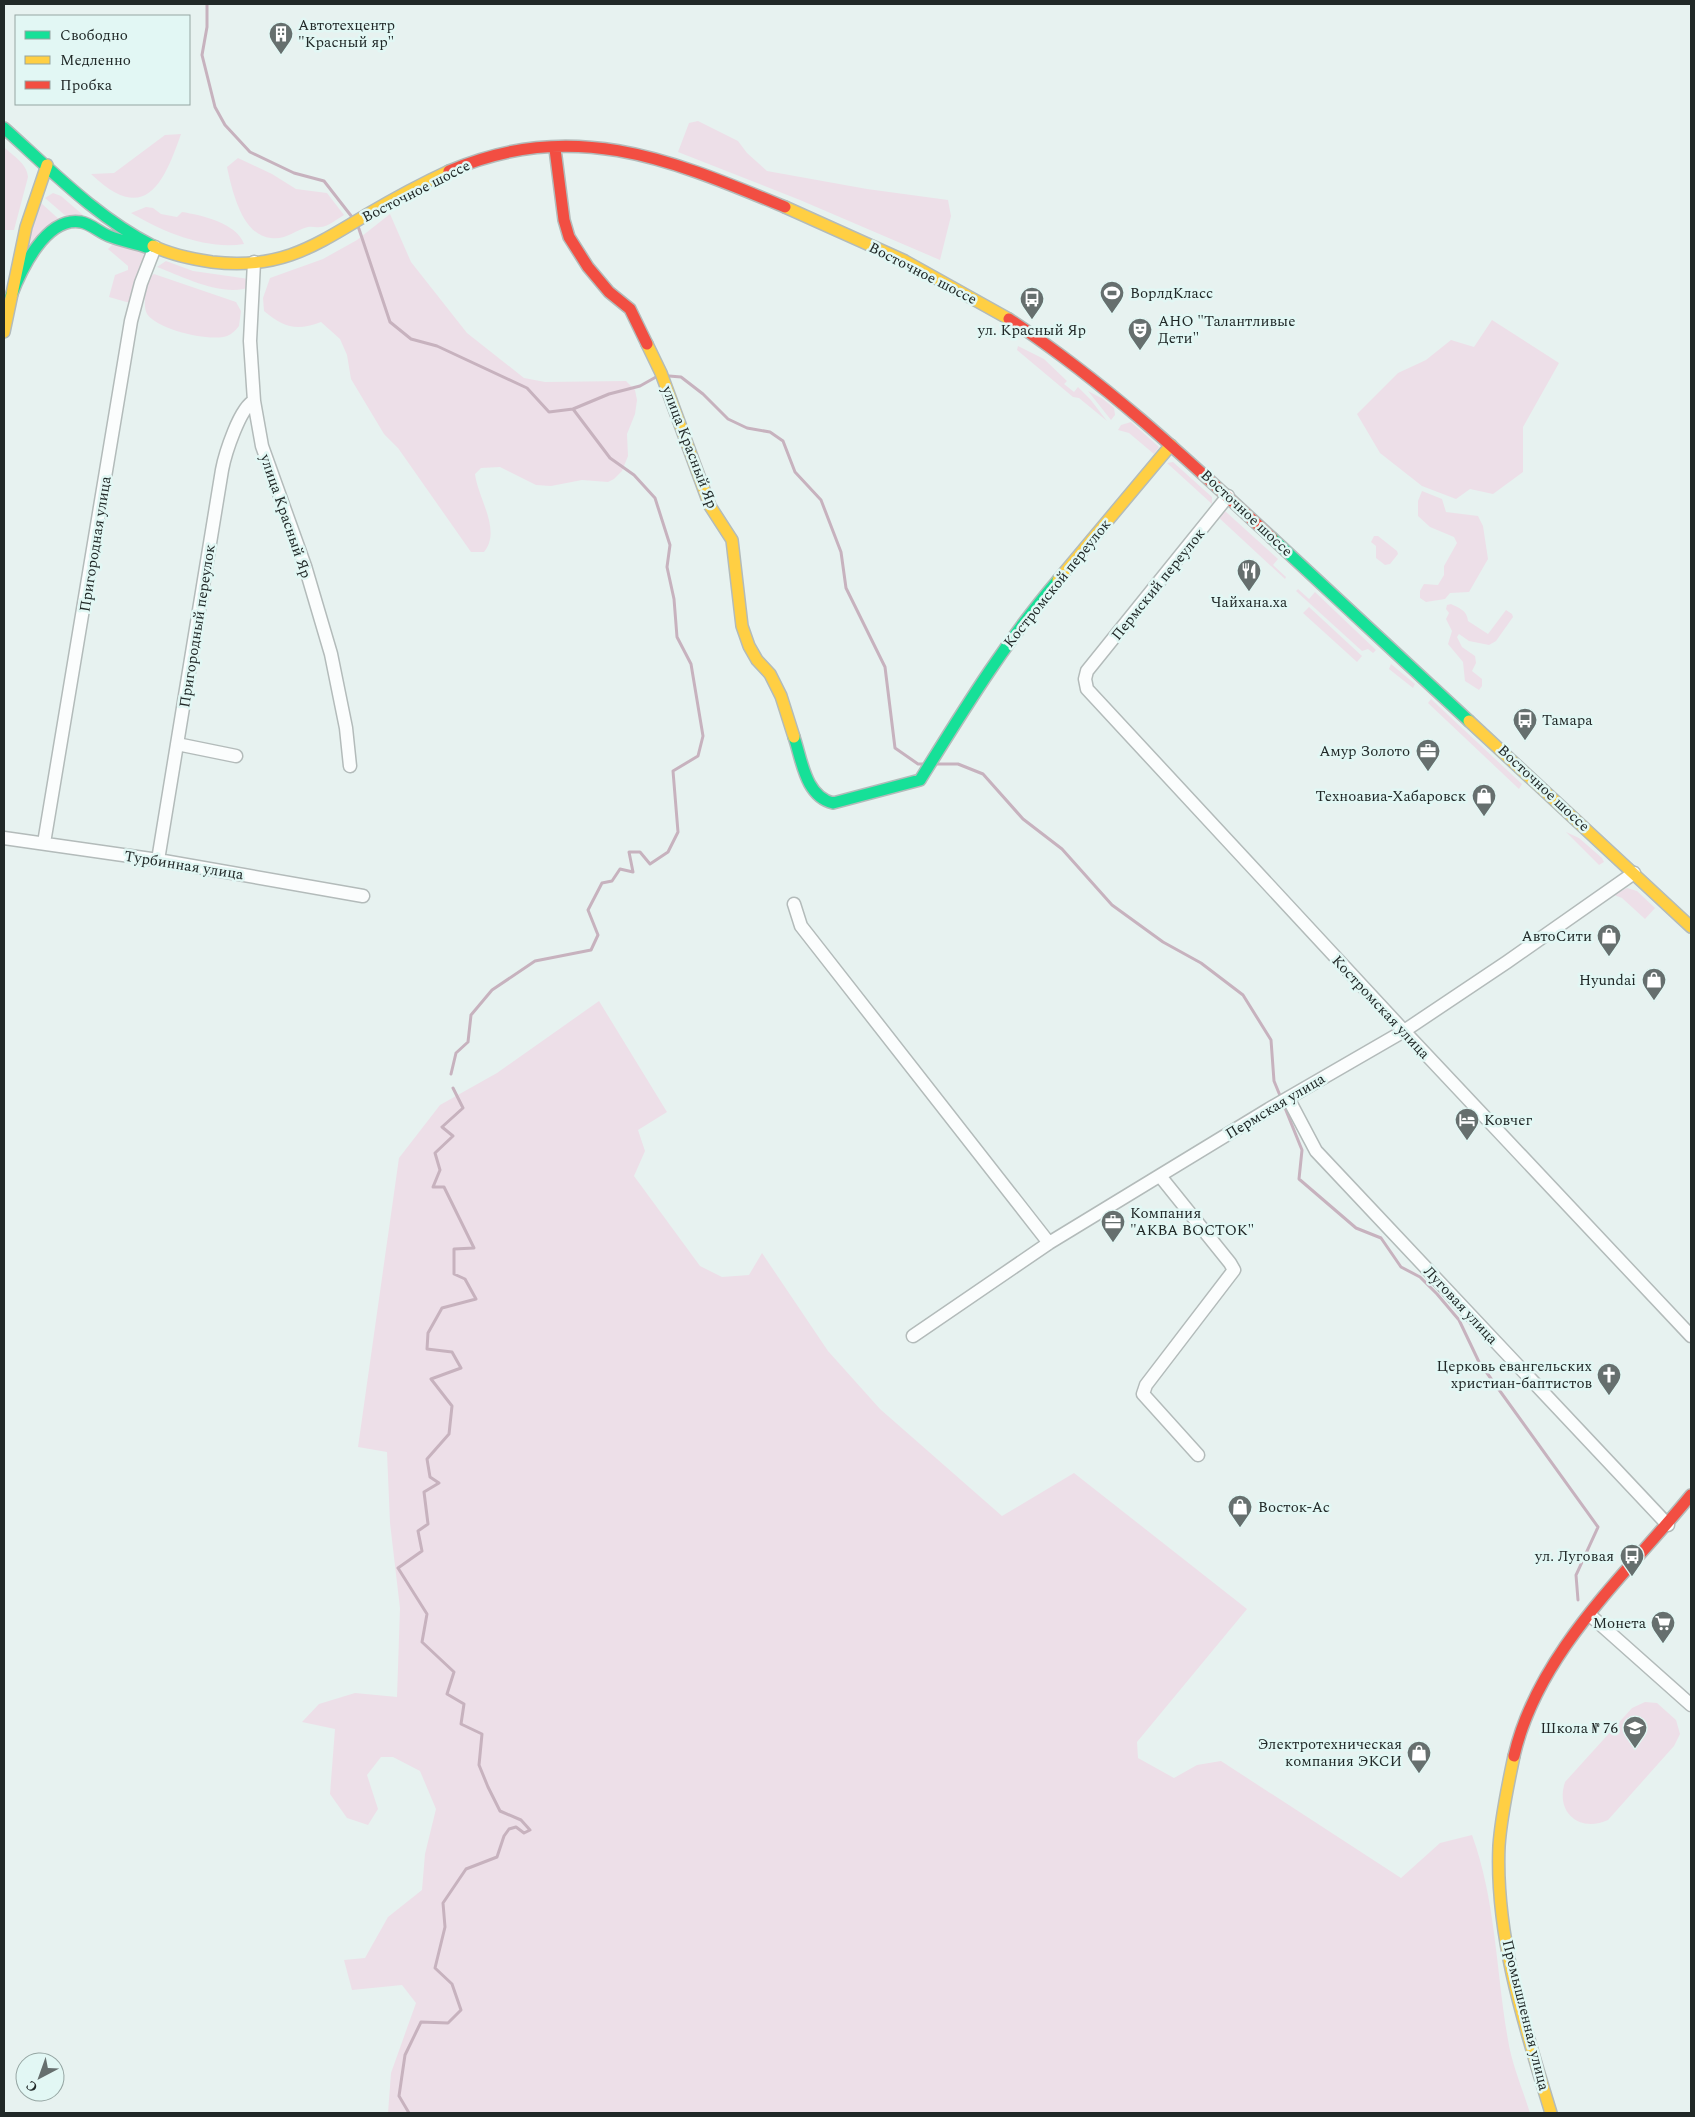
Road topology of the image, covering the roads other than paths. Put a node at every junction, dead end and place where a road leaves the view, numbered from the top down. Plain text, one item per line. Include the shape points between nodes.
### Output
1 (4, 128) edge
2 (556, 149) junction
3 (47, 165) junction
4 (154, 248) junction
5 (254, 262) junction
6 (11, 296) junction
7 (4, 332) edge
8 (254, 401) junction
9 (1172, 445) junction
10 (1228, 496) junction
11 (1087, 671) joint
12 (177, 744) junction
13 (236, 756) dead end
14 (350, 766) dead end
15 (920, 780) joint
16 (4, 838) edge
17 (44, 843) junction
18 (158, 860) junction
19 (1634, 873) junction
20 (363, 896) dead end
21 (794, 904) dead end
22 (1691, 927) edge
23 (1404, 1031) junction
24 (1288, 1098) junction
25 (1160, 1176) junction
26 (1049, 1243) junction
27 (913, 1336) dead end
28 (1691, 1336) edge
29 (1198, 1455) dead end
30 (1691, 1496) edge
31 (1668, 1525) junction
32 (1591, 1616) junction
33 (1691, 1705) edge
34 (1551, 2113) edge

1 - 3 street, Восточное шоссе
2 - 5 street, Восточное шоссе via 504,154 462,166 373,211 336,234 283,258
2 - 9 street, Восточное шоссе via 594,147 648,156 695,170 841,230 964,292 1023,328
2 - 15 street, улица Красный Яр via 569,238 604,286 630,309 661,374 710,506 732,540 742,626 756,660 770,674 781,696 812,790 817,797 833,803
3 - 4 street, Восточное шоссе via 104,214
3 - 6 street via 32,202
4 - 5 street, Восточное шоссе via 222,262
4 - 6 street via 116,238 89,225 69,223 56,229 32,251
4 - 17 street, Пригородная улица via 131,321
5 - 8 street, улица Красный Яр via 250,341
6 - 7 street
8 - 12 street, Пригородный переулок via 246,407 224,460
8 - 14 street, улица Красный Яр via 271,476 304,566 331,654
9 - 10 street, Восточное шоссе
9 - 15 street, Костромской переулок via 1024,620
10 - 11 street, Пермский переулок
10 - 19 street, Восточное шоссе
11 - 23 street, Костромская улица via 1084,679 1087,689
12 - 13 street
12 - 18 street, Пригородный переулок
16 - 17 street, Турбинная улица
17 - 18 street, Турбинная улица
18 - 20 street, Турбинная улица
19 - 22 street, Восточное шоссе
19 - 23 street, Пермская улица
21 - 26 street via 800,926
23 - 24 street, Пермская улица
23 - 28 street, Костромская улица
24 - 25 street, Пермская улица
24 - 31 street, Луговая улица via 1316,1152
25 - 26 street, Пермская улица
25 - 29 street via 1234,1270 1146,1385 1143,1394
26 - 27 street, Пермская улица
30 - 31 street, Промышленная улица
31 - 32 street, Промышленная улица
32 - 33 street
32 - 34 street, Промышленная улица via 1544,1679 1520,1732 1505,1802 1499,1854 1508,1949

